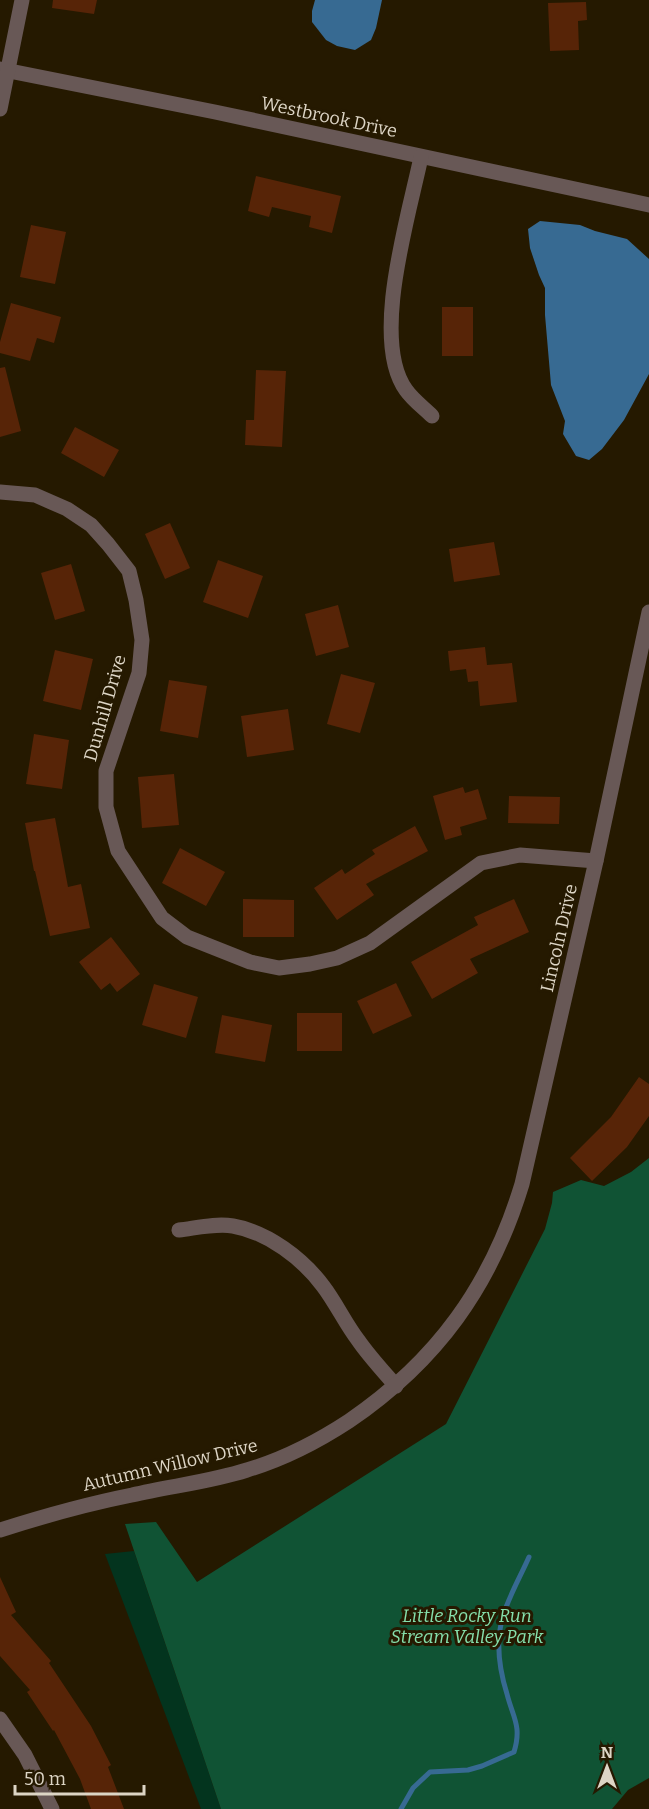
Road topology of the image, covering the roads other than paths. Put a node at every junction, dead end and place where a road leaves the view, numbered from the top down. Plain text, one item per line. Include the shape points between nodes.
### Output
1 (22, 0) edge
2 (4, 70) edge
3 (0, 109) edge
4 (421, 158) junction
5 (649, 205) edge
6 (432, 416) dead end
7 (0, 492) edge
8 (649, 612) edge
9 (596, 861) junction
10 (179, 1230) dead end
11 (489, 1268) joint
12 (396, 1386) junction
13 (0, 1530) edge
14 (0, 1719) edge
15 (52, 1809) edge

1 - 2 street
2 - 3 street
2 - 4 street, Westbrook Drive
4 - 5 street, Westbrook Drive
4 - 6 street via 395,273 392,342 397,371 406,390
7 - 9 street, Dunhill Drive via 35,495 67,509 91,525 129,571 142,640 139,673 106,771 106,807 118,851 162,918 187,937 250,962 279,968 310,964 337,958 370,943 481,863 520,855
8 - 9 street, Lincoln Drive
9 - 11 street, Lincoln Drive via 522,1184
10 - 12 street via 234,1226 283,1248 313,1274 358,1340
11 - 12 street, Autumn Willow Drive via 446,1335
12 - 13 street, Autumn Willow Drive via 320,1440 284,1457 247,1470 85,1505
14 - 15 street via 25,1755

